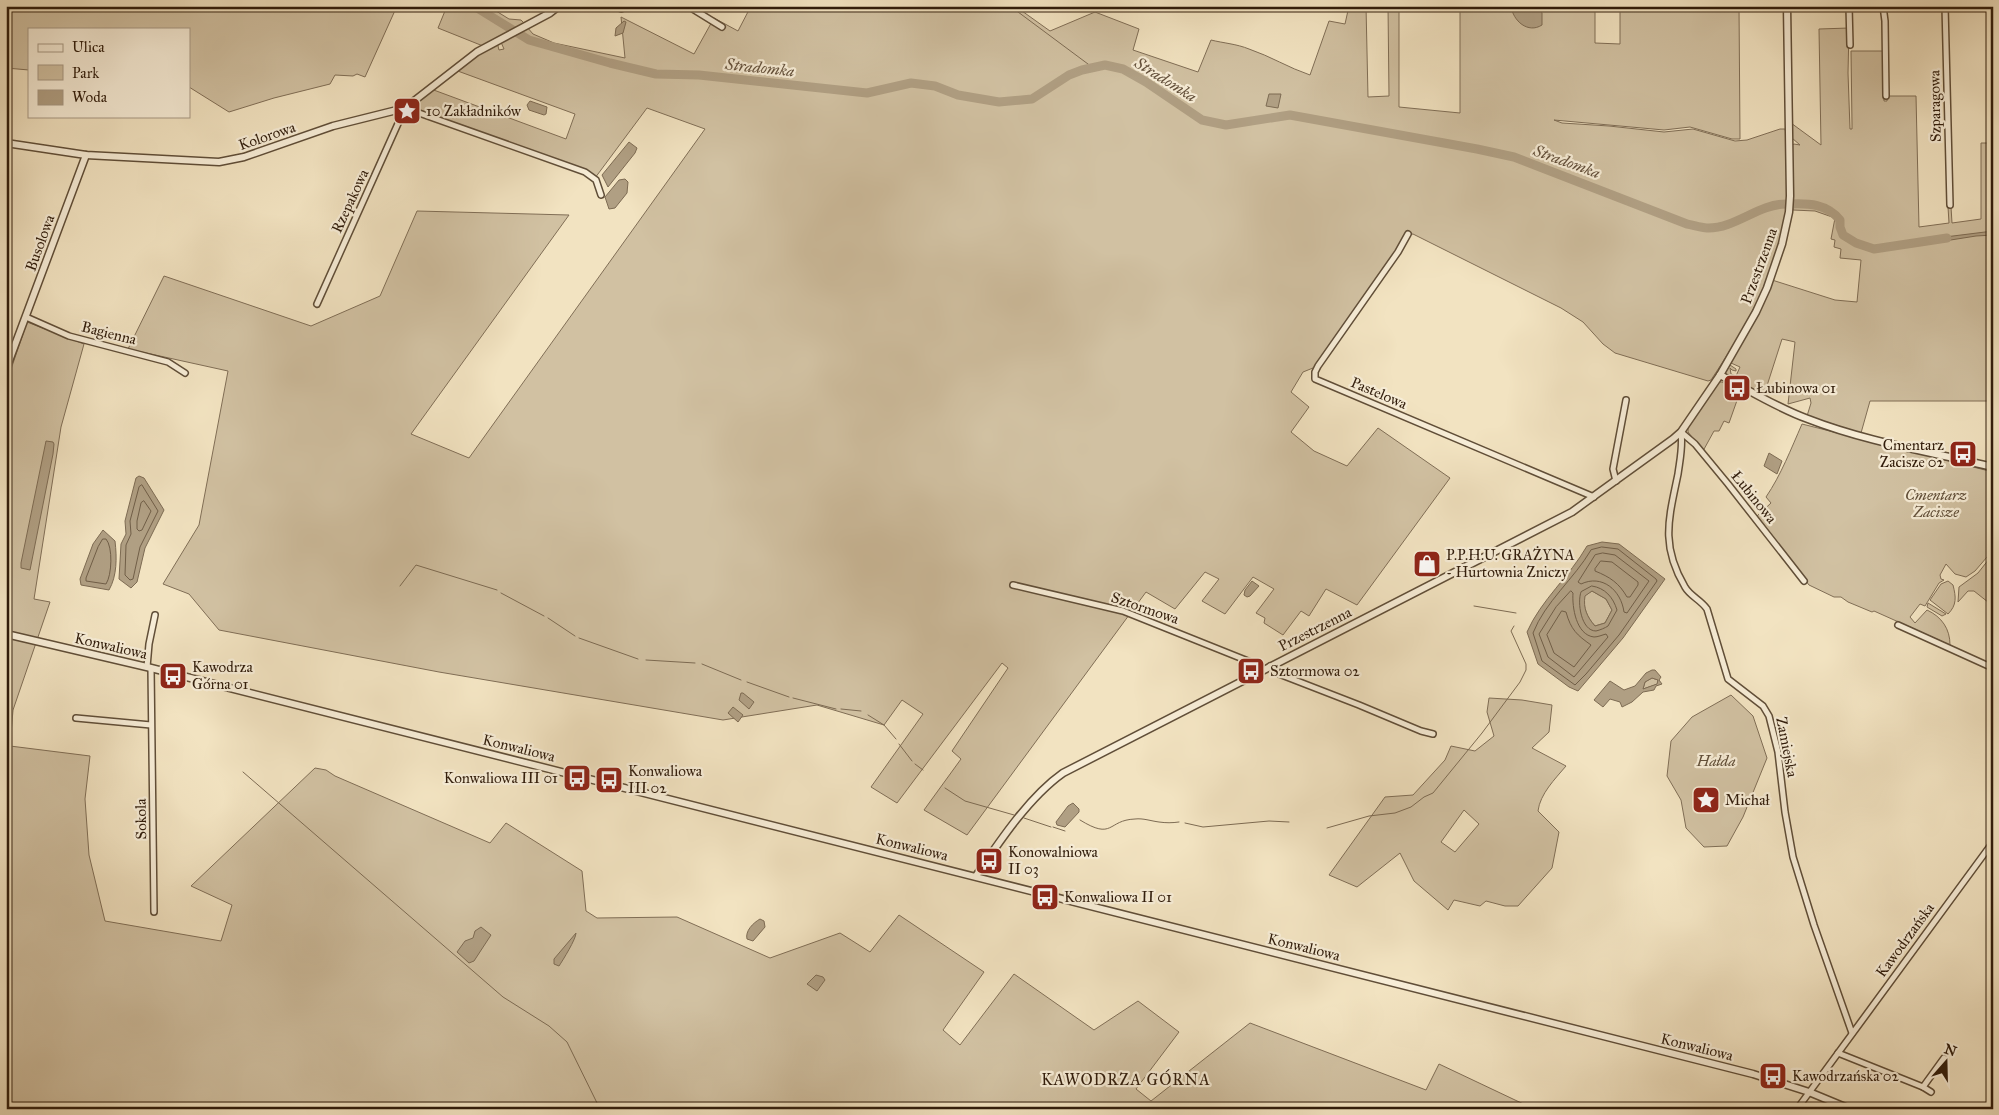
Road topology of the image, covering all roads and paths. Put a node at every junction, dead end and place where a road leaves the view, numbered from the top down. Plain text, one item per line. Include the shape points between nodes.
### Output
1 (559, 6) edge
2 (615, 6) edge
3 (628, 6) edge
4 (688, 6) edge
5 (1787, 6) edge
6 (1849, 6) edge
7 (1883, 6) edge
8 (1946, 6) edge
9 (722, 26) dead end
10 (1850, 44) dead end
11 (1886, 96) dead end
12 (405, 108) junction
13 (6, 143) edge
14 (86, 155) junction
15 (600, 195) dead end
16 (1950, 205) dead end
17 (1408, 234) dead end
18 (318, 304) dead end
19 (26, 317) junction
20 (6, 369) edge
21 (185, 373) dead end
22 (1720, 375) junction
23 (1626, 400) dead end
24 (1681, 432) junction
25 (1993, 467) edge
26 (1616, 481) junction
27 (1594, 497) junction
28 (1804, 581) dead end
29 (1013, 585) dead end
30 (155, 615) dead end
31 (1898, 625) dead end
32 (6, 634) edge
33 (149, 667) junction
34 (1266, 668) junction
35 (1993, 668) edge
36 (76, 718) dead end
37 (151, 724) junction
38 (1433, 734) dead end
39 (1993, 842) edge
40 (976, 876) junction
41 (154, 912) dead end
42 (1852, 1033) junction
43 (1838, 1053) junction
44 (1944, 1058) dead end
45 (1923, 1087) junction
46 (1809, 1092) junction
47 (1931, 1092) dead end
48 (1993, 1101) edge
49 (1797, 1109) edge
50 (1850, 1109) edge
51 (1988, 1109) edge

1 - 12 street, Kolorowa via 459,64
2 - 3 street via 621,9
4 - 9 street
5 - 22 street, Przestrzenna via 1790,212 1782,244 1756,312
6 - 10 street
7 - 11 street
8 - 16 street, Szparagowa
12 - 14 street, Kolorowa via 333,126 219,162
12 - 15 street via 585,172 596,180
12 - 18 street, Rzepakowa
13 - 14 street, Kolorowa
14 - 19 street, Busolowa
17 - 27 street, Pastelowa via 1314,372 1315,379
19 - 20 street, Busolowa
19 - 21 street, Bagienna via 70,336 168,362
22 - 24 street, Przestrzenna
22 - 25 street via 1809,420
23 - 26 street via 1613,469
24 - 26 street, Przestrzenna
24 - 28 street, Łubinowa via 1695,444
24 - 42 street, Zamiejska via 1683,446 1669,516 1669,548 1686,589 1707,609 1728,679 1763,706 1769,716 1778,752 1784,812 1793,856
26 - 27 street, Przestrzenna
27 - 34 street, Przestrzenna via 1572,512
29 - 34 street, Sztormowa via 1139,616
30 - 33 street, Sokola via 149,644
31 - 35 street
32 - 33 street, Konwaliowa
33 - 37 street, Sokola
33 - 40 street, Konwaliowa
34 - 38 street, Sztormowa
34 - 40 street, Przestrzenna via 1063,773 1034,799
36 - 37 street
37 - 41 street, Sokola
39 - 42 street, Kawodrzańska
40 - 46 street, Konwaliowa via 1746,1073
42 - 43 street, Kawodrzańska
43 - 45 street
43 - 46 street, Kawodrzańska
44 - 45 street
45 - 47 street
46 - 49 street, Kawodrzańska
46 - 50 street, Konwaliowa
48 - 51 street

